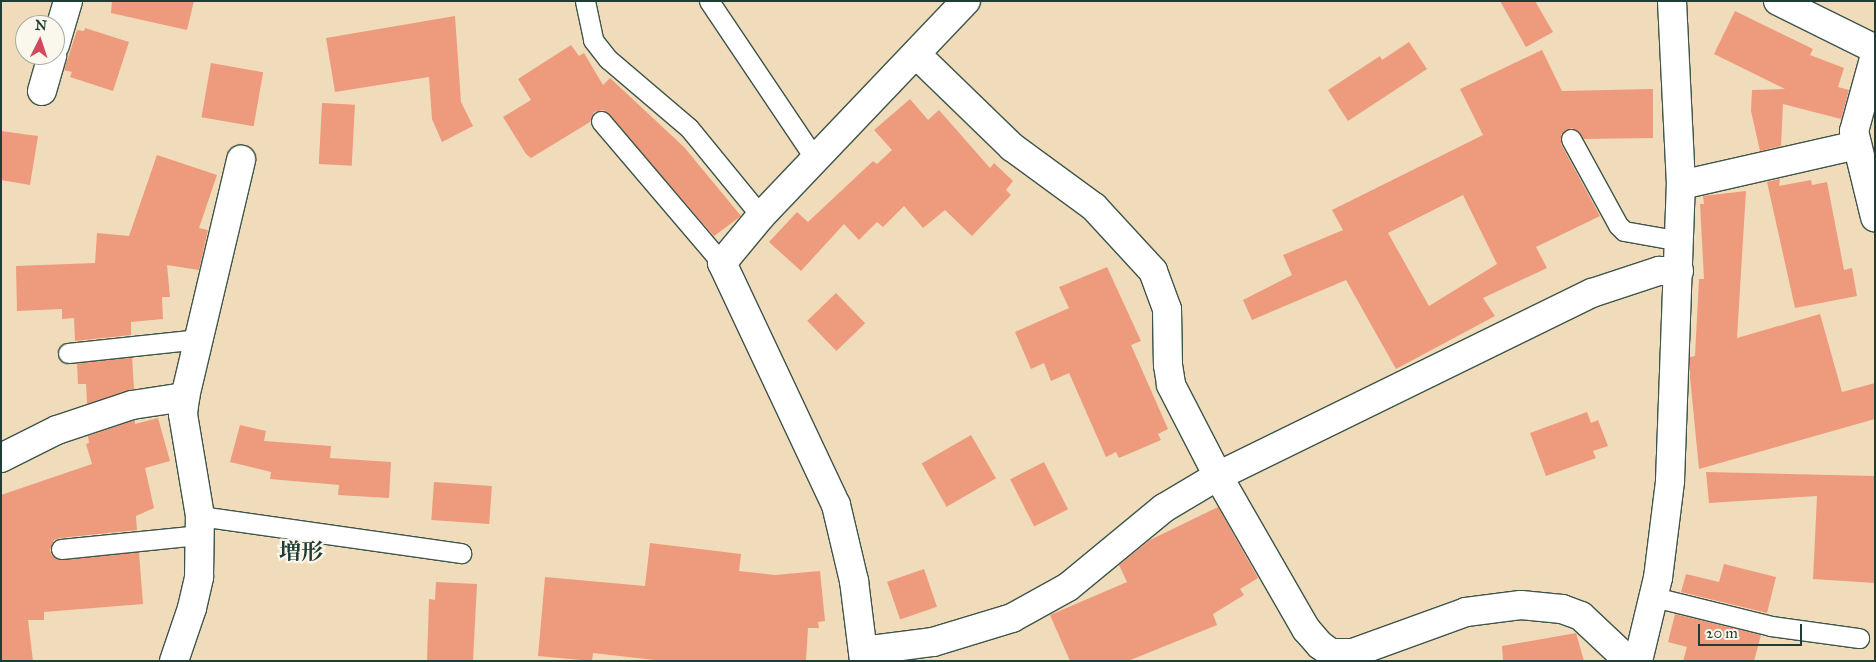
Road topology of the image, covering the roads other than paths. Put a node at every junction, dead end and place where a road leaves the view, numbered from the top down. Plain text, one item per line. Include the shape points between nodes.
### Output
1 (68, 1) edge
2 (585, 1) edge
3 (709, 1) edge
4 (966, 1) edge
5 (1672, 1) edge
6 (1778, 1) edge
7 (64, 15) edge
8 (1875, 50) edge
9 (916, 54) junction
10 (1875, 55) edge
11 (49, 65) edge
12 (42, 91) dead end
13 (600, 121) dead end
14 (1571, 139) dead end
15 (1857, 145) junction
16 (815, 159) junction
17 (241, 160) dead end
18 (1681, 185) junction
19 (761, 216) junction
20 (1875, 217) edge
21 (1681, 241) junction
22 (722, 263) junction
23 (1679, 272) junction
24 (200, 339) junction
25 (68, 353) dead end
26 (185, 398) junction
27 (1, 458) edge
28 (1218, 476) junction
29 (200, 526) junction
30 (61, 549) dead end
31 (461, 553) dead end
32 (1654, 596) junction
33 (1859, 638) dead end
34 (864, 656) edge
35 (174, 661) edge
36 (1629, 661) edge
37 (1638, 661) edge

1 - 7 street
2 - 19 lane via 593,40 608,59 689,128
3 - 16 lane
4 - 9 street
5 - 18 street
6 - 8 street
9 - 16 street
9 - 28 street via 1012,146 1094,207 1153,271 1167,309 1168,365 1172,385
10 - 15 street via 1858,108 1854,130
11 - 12 street
13 - 22 lane
14 - 21 lane via 1618,225 1624,230
15 - 18 street
15 - 20 street
16 - 19 street
17 - 24 street
18 - 21 street
19 - 22 street
21 - 23 street
22 - 34 street via 836,504 847,545
23 - 28 street via 1659,271 1592,293
23 - 32 street via 1670,481
24 - 25 lane
24 - 26 street
26 - 27 street via 132,405 57,430
26 - 29 street via 183,414
28 - 34 street via 1164,508 1068,588 1012,618 933,642
28 - 36 street via 1306,629 1331,654 1353,653 1466,612 1521,605 1562,609 1581,616
29 - 30 lane
29 - 31 lane
29 - 35 street via 199,577
32 - 33 lane via 1771,626
32 - 37 street

